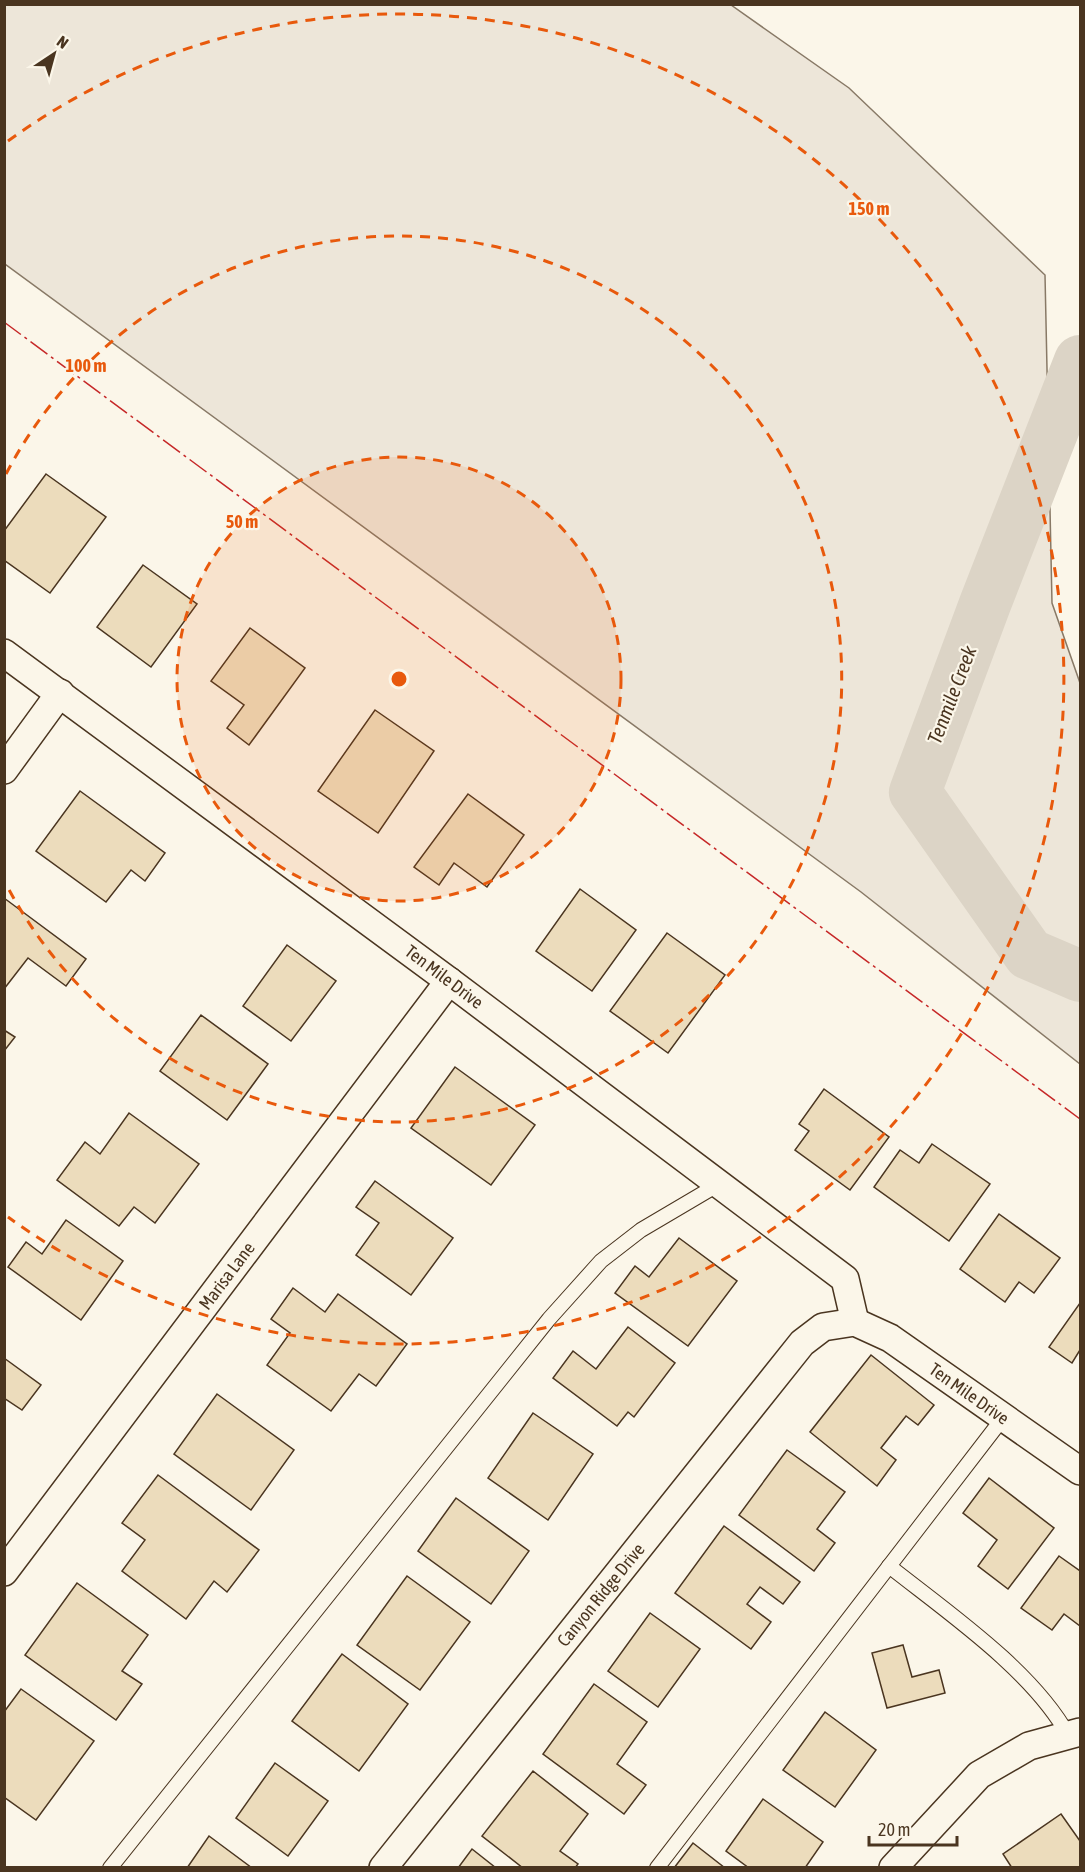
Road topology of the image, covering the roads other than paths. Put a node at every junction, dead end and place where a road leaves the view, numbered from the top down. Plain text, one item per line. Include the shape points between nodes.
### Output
1 (4, 653) edge
2 (60, 693) junction
3 (4, 770) edge
4 (449, 981) junction
5 (718, 1184) junction
6 (855, 1322) junction
7 (1003, 1418) junction
8 (1080, 1471) edge
9 (889, 1566) junction
10 (4, 1572) edge
11 (1074, 1733) edge
12 (110, 1868) edge
13 (383, 1868) edge
14 (657, 1868) edge
15 (893, 1868) edge

1 - 2 street, Ten Mile Drive
2 - 3 street
2 - 4 street, Ten Mile Drive
4 - 5 street, Ten Mile Drive
4 - 10 street, Marisa Lane
5 - 6 street, Ten Mile Drive via 845,1280
5 - 12 lane via 641,1230 601,1261 542,1328
6 - 7 street, Ten Mile Drive via 890,1338
6 - 13 street, Canyon Ridge Drive via 823,1327 802,1343
7 - 8 street, Ten Mile Drive
7 - 9 lane
9 - 11 lane via 1012,1665
9 - 14 lane
11 - 15 street via 1029,1746 979,1775

